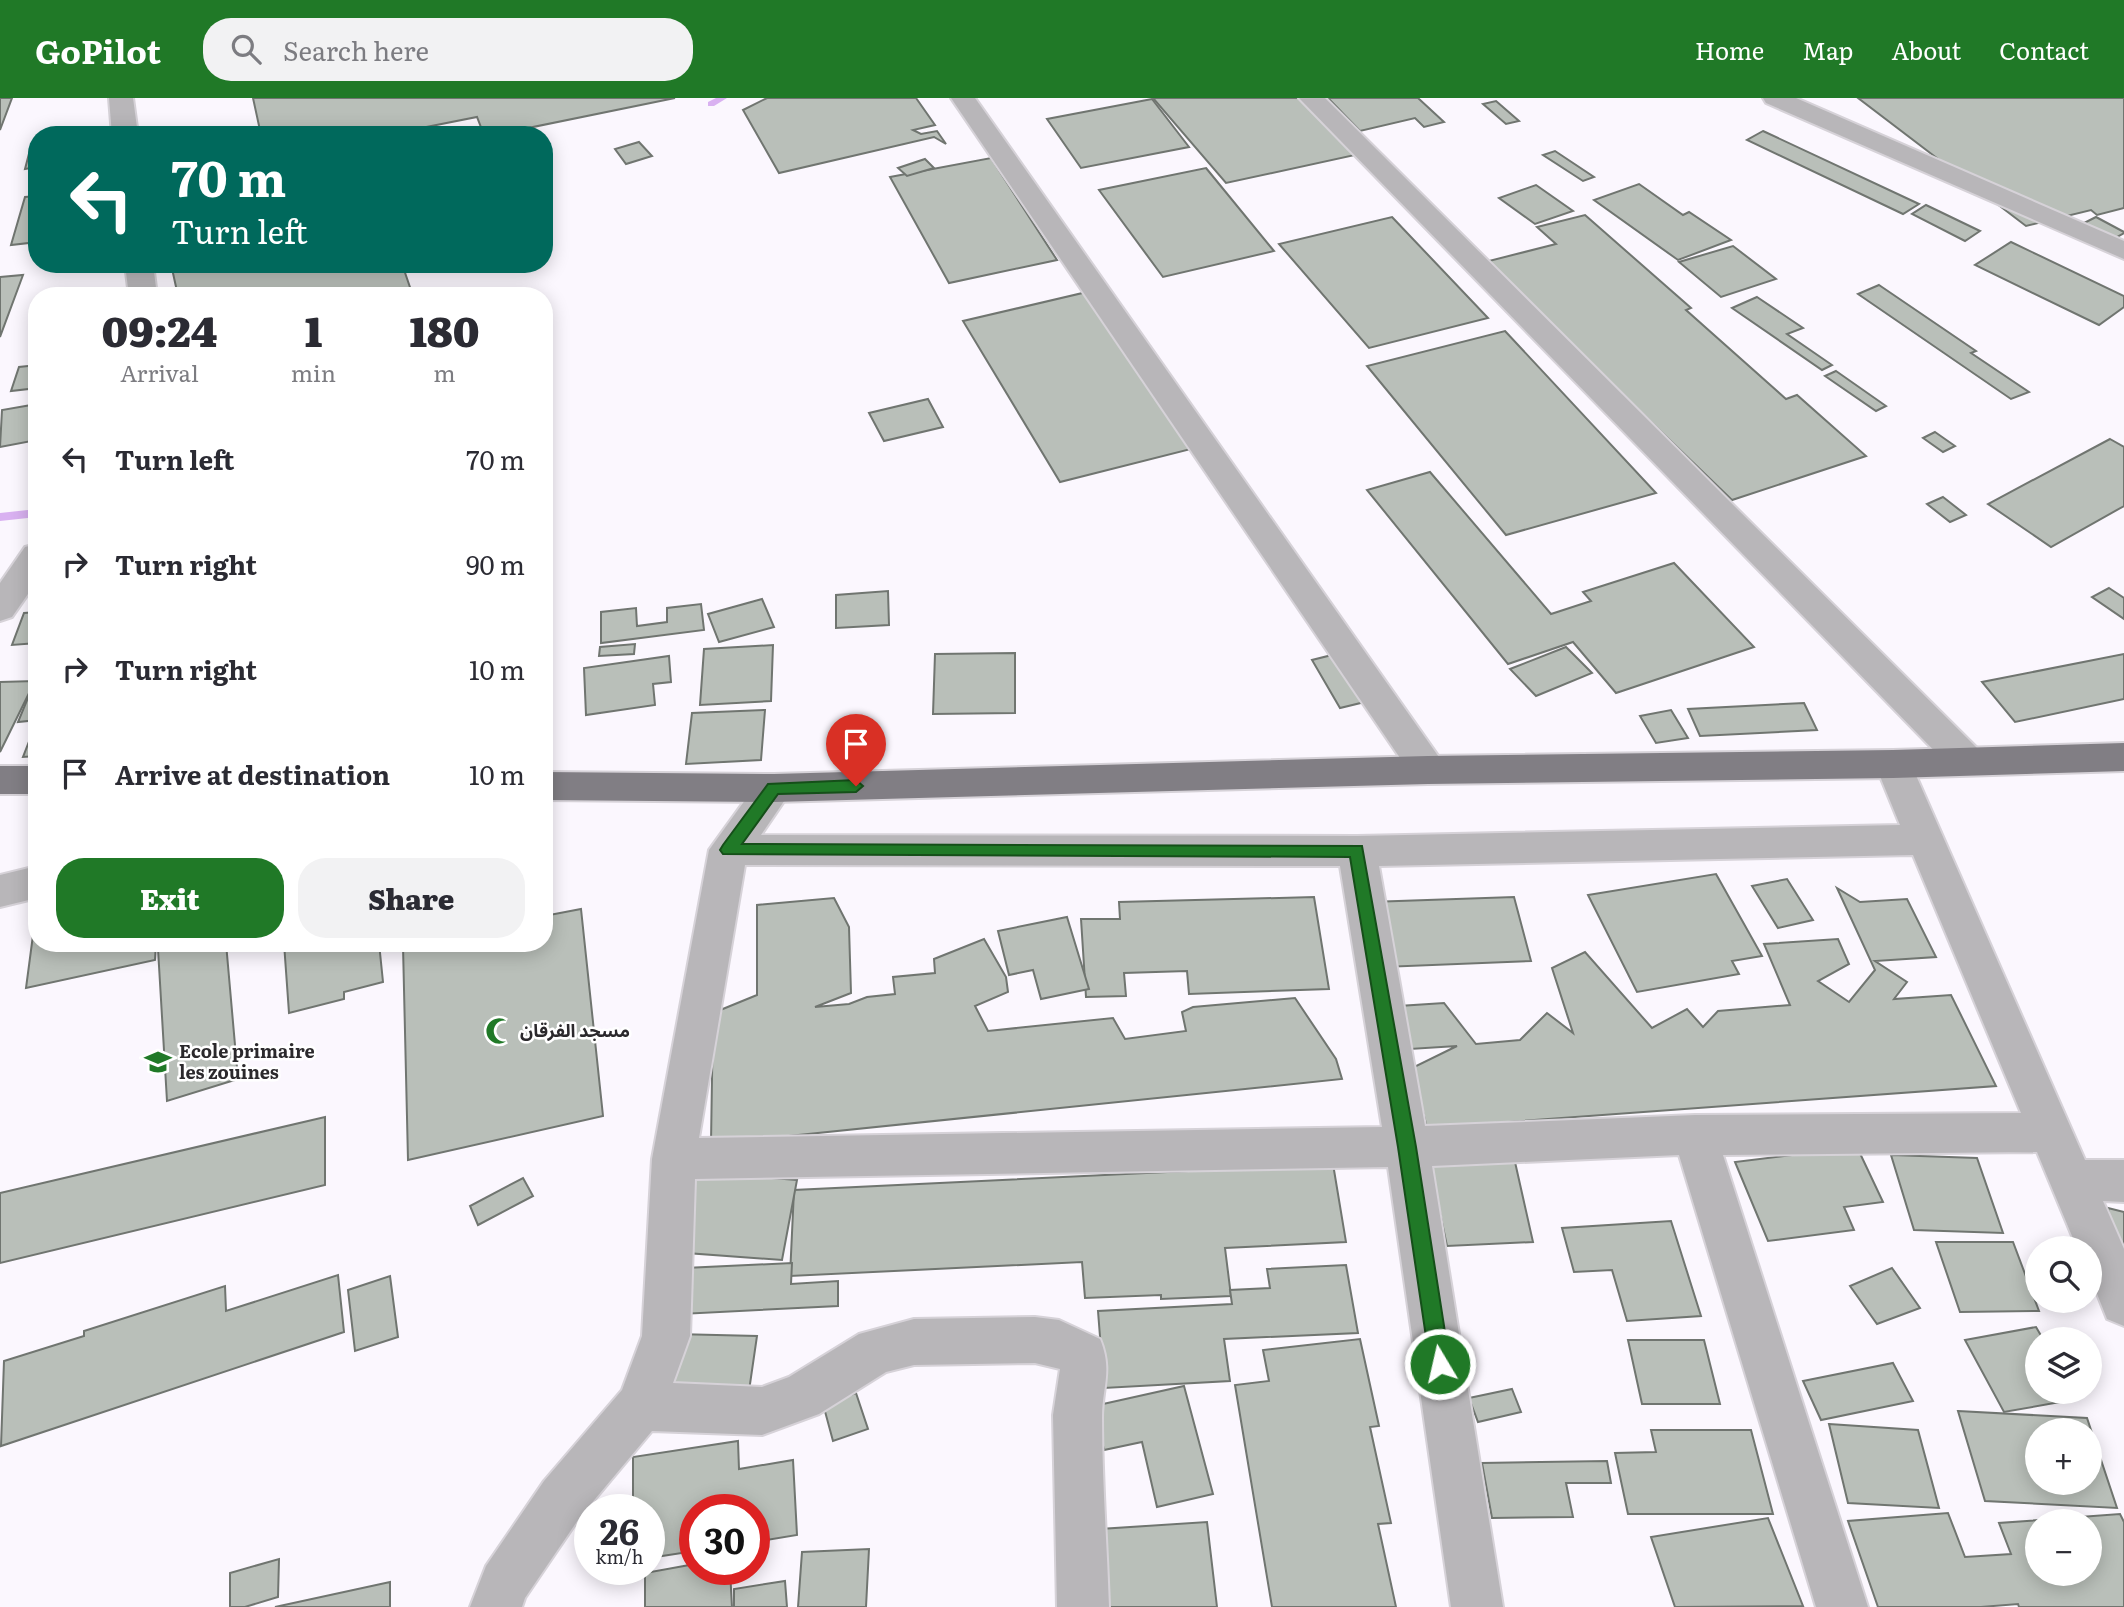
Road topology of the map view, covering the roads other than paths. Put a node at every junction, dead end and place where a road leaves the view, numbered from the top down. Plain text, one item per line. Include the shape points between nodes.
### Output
1 (121, 98) edge
2 (963, 98) edge
3 (1311, 98) edge
4 (1775, 98) edge
5 (124, 126) edge
6 (2124, 251) edge
7 (28, 568) edge
8 (0, 609) edge
9 (2124, 757) edge
10 (1966, 760) junction
11 (1893, 764) junction
12 (1428, 770) junction
13 (0, 780) edge
14 (28, 780) edge
15 (553, 786) edge
16 (774, 788) junction
17 (1926, 840) junction
18 (728, 850) junction
19 (1357, 850) junction
20 (28, 884) edge
21 (0, 891) edge
22 (2053, 1132) junction
23 (1695, 1135) junction
24 (1407, 1147) junction
25 (674, 1158) junction
26 (2073, 1180) junction
27 (2124, 1181) edge
28 (2124, 1303) edge
29 (641, 1406) junction
30 (496, 1607) edge
31 (1083, 1607) edge
32 (1477, 1607) edge
33 (1842, 1607) edge

1 - 5 street
2 - 12 street
3 - 10 street
4 - 6 street
7 - 8 street
9 - 10 main road
10 - 11 main road
11 - 12 main road
11 - 17 street
12 - 16 main road
13 - 14 main road
15 - 16 main road
16 - 18 street
17 - 19 street
17 - 22 street
18 - 19 street
18 - 25 street
19 - 24 street
20 - 21 street
22 - 23 street
22 - 26 street
23 - 24 street
23 - 33 street
24 - 25 street
24 - 32 street
25 - 29 street via 666,1336
26 - 27 street
26 - 28 street
29 - 30 street via 562,1499 505,1584
29 - 31 street via 762,1411 802,1397 876,1351 914,1342 1059,1343 1083,1356 1077,1415

